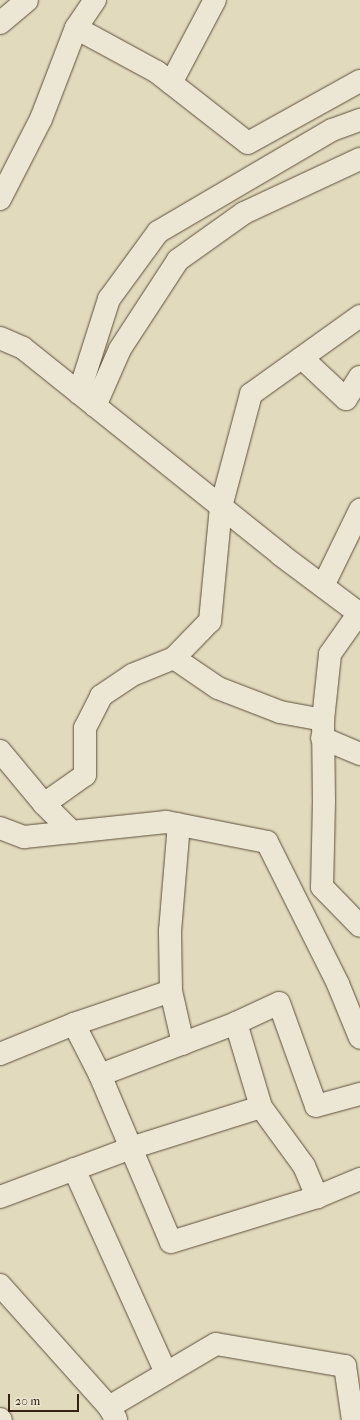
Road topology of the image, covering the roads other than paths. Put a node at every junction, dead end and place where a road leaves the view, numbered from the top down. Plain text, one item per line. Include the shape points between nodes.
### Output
1 (27, 0) edge
2 (95, 0) edge
3 (215, 0) edge
4 (0, 23) edge
5 (76, 28) junction
6 (360, 81) edge
7 (171, 83) junction
8 (360, 120) edge
9 (360, 159) edge
10 (0, 199) edge
11 (360, 316) edge
12 (0, 338) edge
13 (302, 358) junction
14 (360, 377) edge
15 (87, 400) junction
16 (221, 507) junction
17 (360, 510) edge
18 (323, 586) junction
19 (360, 614) edge
20 (174, 658) junction
21 (322, 729) junction
22 (0, 751) edge
23 (360, 754) edge
24 (44, 804) junction
25 (180, 824) junction
26 (0, 828) edge
27 (72, 832) junction
28 (360, 926) edge
29 (171, 991) junction
30 (236, 1023) junction
31 (74, 1024) junction
32 (360, 1038) edge
33 (183, 1044) junction
34 (0, 1054) edge
35 (100, 1075) junction
36 (360, 1094) edge
37 (261, 1107) junction
38 (131, 1148) junction
39 (74, 1169) junction
40 (360, 1179) edge
41 (0, 1197) edge
42 (317, 1197) junction
43 (0, 1285) edge
44 (166, 1373) junction
45 (113, 1413) edge
46 (353, 1420) edge

1 - 4 street
2 - 5 street
3 - 7 street
5 - 7 street via 157,72
5 - 10 street via 41,119
6 - 7 street via 248,143
8 - 15 street via 332,130 158,232 109,299
9 - 15 street via 244,213 178,260
11 - 13 street
12 - 15 street via 23,348
13 - 14 street via 346,398
13 - 16 street via 251,394
15 - 16 street
16 - 18 street
16 - 20 street via 210,621
17 - 18 street
18 - 19 street
19 - 21 street via 330,654
20 - 21 street via 218,688
20 - 24 street via 132,675 100,696 85,728 85,775
21 - 23 street
21 - 28 street via 322,887
22 - 24 street
24 - 27 street
25 - 27 street via 166,822
25 - 29 street via 170,931
25 - 32 street via 267,842 338,984
26 - 27 street via 24,837
29 - 31 street
29 - 33 street
30 - 33 street
30 - 36 street via 279,1003 316,1106
30 - 37 street
31 - 34 street
31 - 35 street
33 - 35 street
35 - 38 street
37 - 38 street
37 - 42 street via 304,1166
38 - 39 street
38 - 42 street via 171,1242
39 - 41 street
39 - 44 street
40 - 42 street
43 - 45 street
44 - 45 street
44 - 46 street via 216,1344 345,1366

